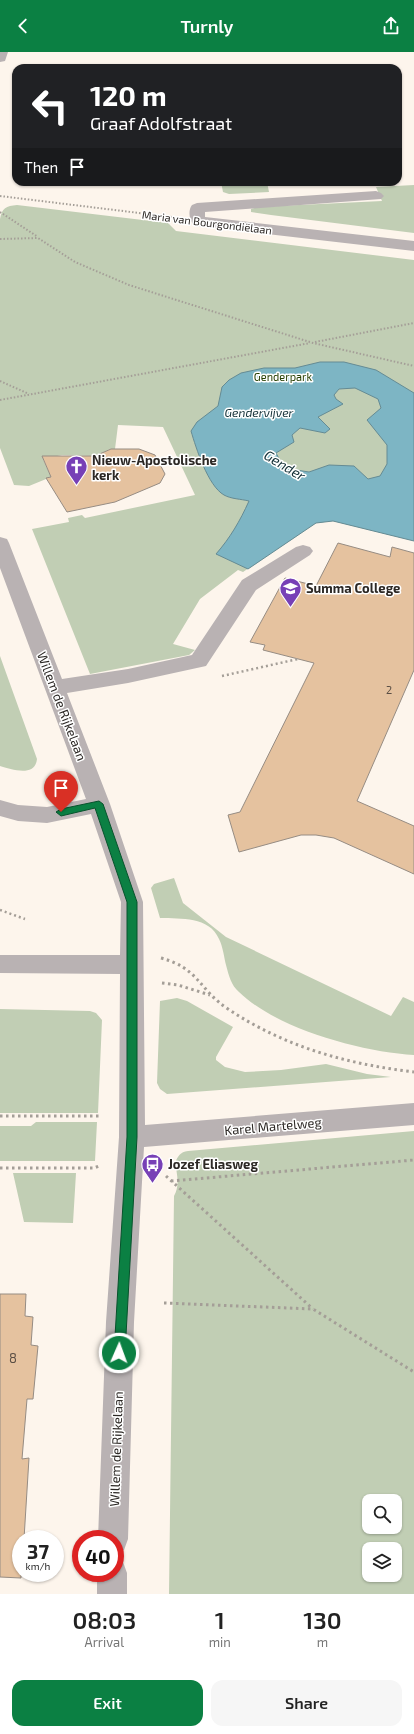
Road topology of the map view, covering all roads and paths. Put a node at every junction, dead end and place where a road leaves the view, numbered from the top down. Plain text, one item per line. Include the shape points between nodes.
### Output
1 (1, 52) edge
2 (0, 58) edge
3 (0, 196) edge
4 (376, 196) dead end
5 (0, 212) edge
6 (198, 221) junction
7 (38, 238) junction
8 (0, 239) edge
9 (414, 246) edge
10 (414, 322) edge
11 (313, 343) junction
12 (414, 366) edge
13 (0, 381) edge
14 (30, 394) junction
15 (0, 400) edge
16 (0, 543) edge
17 (303, 551) dead end
18 (55, 688) junction
19 (99, 804) junction
20 (0, 808) edge
21 (0, 910) edge
22 (25, 919) dead end
23 (0, 964) edge
24 (132, 965) junction
25 (210, 995) junction
26 (414, 1072) edge
27 (414, 1114) edge
28 (0, 1116) edge
29 (104, 1116) dead end
30 (132, 1137) junction
31 (414, 1160) edge
32 (105, 1163) dead end
33 (0, 1168) edge
34 (166, 1176) dead end
35 (171, 1181) junction
36 (164, 1303) dead end
37 (313, 1309) junction
38 (414, 1372) edge
39 (114, 1530) edge
40 (112, 1582) edge
41 (112, 1594) edge

1 - 2 street
3 - 6 path, Maria van Bourgondiëlaan
4 - 6 street via 197,208
5 - 7 path
6 - 9 street, Maria van Bourgondiëlaan
7 - 8 path
7 - 11 path via 75,262 129,284
10 - 11 path
11 - 12 path
11 - 14 path
13 - 14 path
14 - 15 path
16 - 18 street, Willem de Rijkelaan
17 - 18 street via 249,585 199,661
18 - 19 street, Willem de Rijkelaan
19 - 20 street via 47,815 18,813
19 - 24 street, Willem de Rijkelaan via 132,902
21 - 22 path
23 - 24 street
24 - 25 path via 155,981
24 - 25 path via 155,957 175,962 191,970
24 - 30 street, Willem de Rijkelaan
25 - 26 path via 226,1008 264,1030 306,1048 370,1066
27 - 30 street, Karel Martelweg
28 - 29 path
30 - 39 street, Willem de Rijkelaan via 120,1322
31 - 35 path
32 - 33 path via 94,1168
34 - 35 path
35 - 37 path
36 - 37 path
37 - 38 path
40 - 41 street

